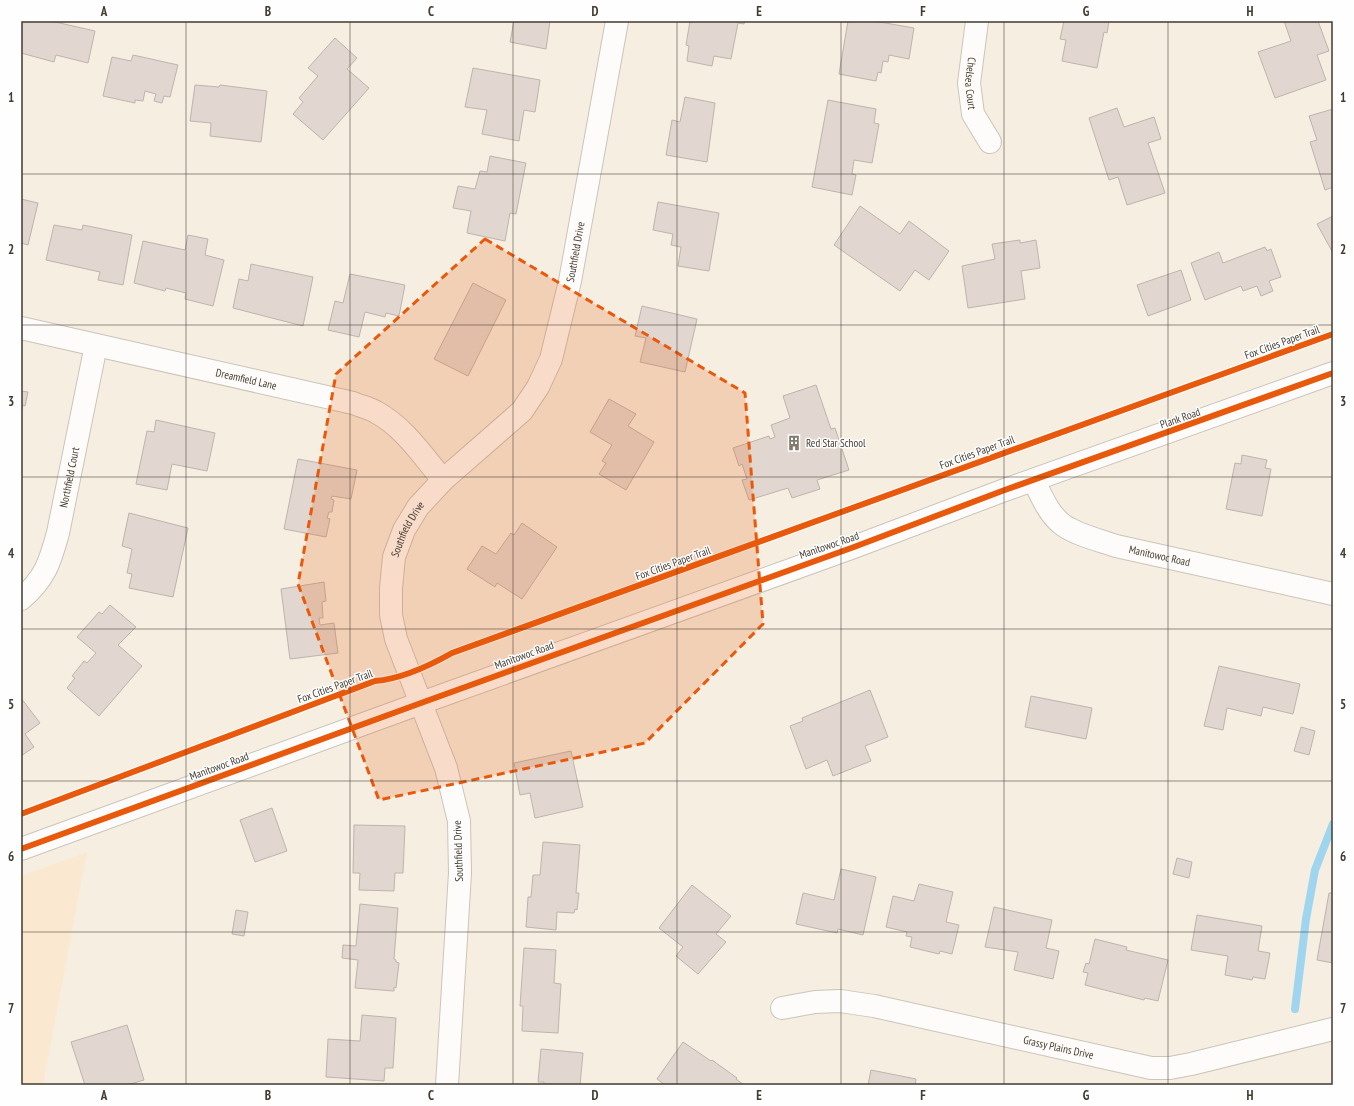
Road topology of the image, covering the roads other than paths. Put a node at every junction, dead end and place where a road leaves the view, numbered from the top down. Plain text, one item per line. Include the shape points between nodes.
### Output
1 (617, 21) edge
2 (977, 21) edge
3 (990, 142) dead end
4 (21, 328) edge
5 (96, 345) junction
6 (1333, 373) edge
7 (443, 480) junction
8 (1034, 481) junction
9 (1333, 594) edge
10 (21, 599) edge
11 (421, 702) junction
12 (21, 850) edge
13 (782, 1008) dead end
14 (1333, 1028) edge
15 (447, 1085) edge

1 - 7 street, Southfield Drive via 570,281 551,359 538,387 522,411
2 - 3 street, Chelsea Court via 968,83 973,114
4 - 5 street, Dreamfield Lane
5 - 7 street, Dreamfield Lane via 353,403 392,422
5 - 10 street, Northfield Court via 51,557 43,577
6 - 8 street, Plank Road
7 - 11 street, Southfield Drive via 418,507 404,530 394,557 391,588 396,639
8 - 9 street, Manitowoc Road via 1048,508 1063,525 1087,536 1116,546
8 - 11 street, Manitowoc Road
11 - 12 street, Manitowoc Road
11 - 15 street, Southfield Drive via 446,768 459,821 460,873
13 - 14 street, Grassy Plains Drive via 815,1002 840,1001 874,1006 1151,1068 1191,1064

